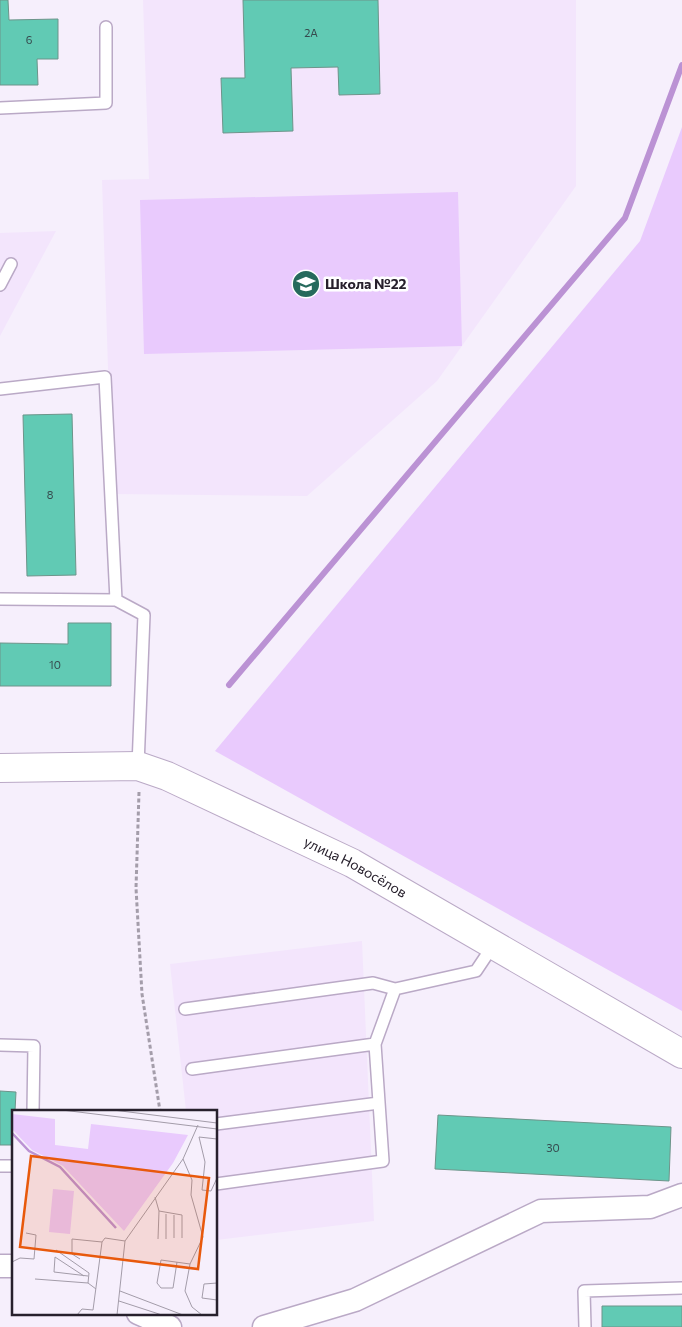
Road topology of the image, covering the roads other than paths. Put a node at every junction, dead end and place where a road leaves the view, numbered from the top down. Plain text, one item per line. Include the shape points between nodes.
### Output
1 (106, 27) dead end
2 (0, 108) edge
3 (11, 264) dead end
4 (0, 284) edge
5 (0, 390) edge
6 (0, 599) edge
7 (116, 600) junction
8 (139, 767) junction
9 (0, 768) edge
10 (494, 944) junction
11 (395, 989) junction
12 (185, 1009) dead end
13 (376, 1044) junction
14 (0, 1045) edge
15 (682, 1054) edge
16 (192, 1069) dead end
17 (379, 1103) junction
18 (33, 1110) edge
19 (218, 1124) edge
20 (218, 1184) edge
21 (682, 1195) edge
22 (682, 1288) edge
23 (140, 1314) edge
24 (170, 1327) edge
25 (264, 1327) edge
26 (585, 1327) edge

1 - 2 lane via 106,103
3 - 4 lane
5 - 7 lane via 105,378
6 - 7 lane
7 - 8 lane via 144,615
8 - 9 street, улица Новосёлов
8 - 10 street, улица Новосёлов via 167,776 352,862
10 - 11 lane via 476,971
10 - 15 street, улица Новосёлов
11 - 12 lane via 373,983
11 - 13 lane
13 - 16 lane
13 - 17 lane
14 - 18 lane via 34,1046
17 - 19 lane
17 - 20 lane via 383,1161
21 - 25 street via 650,1207 541,1211 355,1300
22 - 26 lane via 584,1291
23 - 24 street

